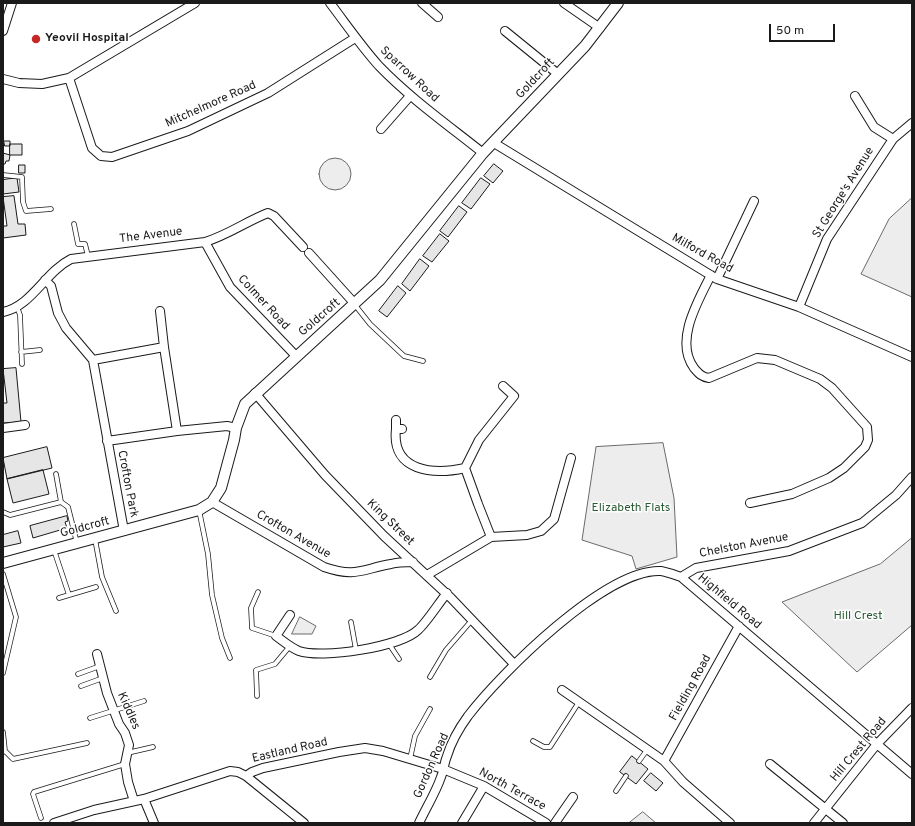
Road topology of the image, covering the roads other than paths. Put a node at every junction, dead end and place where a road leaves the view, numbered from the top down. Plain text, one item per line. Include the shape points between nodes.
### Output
1 (12, 3) edge
2 (195, 3) edge
3 (330, 3) edge
4 (422, 3) edge
5 (564, 3) edge
6 (618, 3) edge
7 (438, 17) dead end
8 (600, 28) junction
9 (3, 31) edge
10 (505, 31) dead end
11 (355, 38) junction
12 (558, 74) junction
13 (68, 78) junction
14 (3, 79) edge
15 (410, 96) junction
16 (855, 96) dead end
17 (912, 123) edge
18 (381, 130) dead end
19 (893, 138) junction
20 (494, 143) junction
21 (483, 153) junction
22 (3, 175) edge
23 (754, 201) dead end
24 (51, 209) dead end
25 (74, 224) dead end
26 (205, 242) junction
27 (303, 247) dead end
28 (309, 253) dead end
29 (88, 256) junction
30 (714, 277) junction
31 (45, 280) junction
32 (355, 304) junction
33 (17, 307) junction
34 (799, 307) junction
35 (160, 311) dead end
36 (3, 312) edge
37 (164, 347) junction
38 (40, 350) dead end
39 (22, 352) junction
40 (296, 356) junction
41 (912, 357) edge
42 (93, 360) junction
43 (422, 361) dead end
44 (22, 364) dead end
45 (503, 386) dead end
46 (255, 393) junction
47 (396, 420) dead end
48 (25, 425) dead end
49 (3, 428) edge
50 (236, 428) junction
51 (177, 431) junction
52 (107, 441) junction
53 (571, 458) dead end
54 (465, 468) junction
55 (56, 474) dead end
56 (912, 477) edge
57 (61, 502) junction
58 (212, 502) junction
59 (750, 503) dead end
60 (199, 510) junction
61 (3, 512) edge
62 (124, 530) junction
63 (491, 537) junction
64 (95, 539) junction
65 (77, 543) junction
66 (54, 550) junction
67 (413, 562) junction
68 (3, 563) edge
69 (3, 574) edge
70 (427, 575) junction
71 (681, 577) junction
72 (96, 587) dead end
73 (258, 592) dead end
74 (446, 593) junction
75 (69, 596) junction
76 (59, 598) dead end
77 (116, 611) dead end
78 (290, 615) dead end
79 (472, 620) junction
80 (351, 622) dead end
81 (739, 626) junction
82 (276, 636) junction
83 (389, 644) junction
84 (290, 646) junction
85 (356, 650) junction
86 (97, 654) dead end
87 (230, 658) dead end
88 (398, 659) dead end
89 (514, 664) junction
90 (101, 666) junction
91 (3, 673) edge
92 (78, 674) dead end
93 (430, 677) dead end
94 (103, 678) junction
95 (81, 686) dead end
96 (562, 690) dead end
97 (258, 696) dead end
98 (144, 701) dead end
99 (579, 702) junction
100 (912, 708) edge
101 (430, 709) dead end
102 (113, 711) junction
103 (90, 718) dead end
104 (3, 732) edge
105 (533, 741) dead end
106 (87, 743) dead end
107 (877, 744) junction
108 (153, 747) dead end
109 (647, 750) junction
110 (4, 752) edge
111 (127, 753) junction
112 (410, 759) junction
113 (639, 761) dead end
114 (664, 761) junction
115 (125, 764) junction
116 (770, 764) dead end
117 (443, 769) junction
118 (912, 774) edge
119 (246, 776) junction
120 (626, 776) dead end
121 (484, 786) junction
122 (616, 791) dead end
123 (573, 797) dead end
124 (144, 799) junction
125 (134, 801) junction
126 (826, 808) junction
127 (41, 818) dead end
128 (54, 823) edge
129 (154, 823) edge
130 (304, 823) edge
131 (419, 823) edge
132 (462, 823) edge
133 (546, 823) edge
134 (555, 823) edge
135 (730, 823) edge
136 (814, 823) edge
137 (843, 823) edge

1 - 9 street
2 - 13 street
3 - 11 street, Sparrow Road
4 - 7 street
5 - 8 street
6 - 8 street, Goldcroft
8 - 12 street, Goldcroft
10 - 12 street
11 - 13 street, Mitchelmore Road via 268,93 188,131 112,157 101,156 92,148
11 - 15 street, Sparrow Road
12 - 20 street, Goldcroft
13 - 14 street via 42,84
15 - 18 street
15 - 21 street, Sparrow Road
16 - 19 street via 874,127
17 - 19 street, St George's Avenue
19 - 34 street, St George's Avenue via 827,239
20 - 21 street, Goldcroft
20 - 30 street, Milford Road
21 - 32 street, Goldcroft via 383,277
22 - 24 lane via 22,177 26,211
23 - 30 street
25 - 29 lane via 78,244 85,244
26 - 27 street, The Avenue via 268,213 274,216
26 - 29 street, The Avenue
26 - 40 street, Colmer Road via 230,287
28 - 32 street
29 - 31 street, The Avenue via 60,264
30 - 34 street, Milford Road
30 - 59 street via 696,304 687,335 687,349 697,372 709,378 757,358 775,360 820,379 832,388 867,427 868,440 865,447 844,468 829,478 792,494
31 - 33 street, The Avenue
31 - 42 street via 52,290 58,313 66,328
32 - 40 street, Goldcroft
32 - 43 lane via 370,324 404,356
33 - 36 street, The Avenue
33 - 39 lane via 20,315
34 - 41 street, Milford Road
35 - 37 street
37 - 42 street
37 - 51 street
38 - 39 lane
39 - 44 lane
40 - 46 street, Goldcroft
42 - 52 street, Crofton Park
45 - 54 street via 514,396 479,440
46 - 50 street, Goldcroft via 244,404
46 - 67 street, King Street via 325,475
47 - 54 street via 399,429 397,448 406,461 423,470 448,472
48 - 49 street
50 - 51 street, Crofton Park via 227,426
50 - 58 street, Goldcroft via 221,488
51 - 52 street, Crofton Park
52 - 62 street, Crofton Park
53 - 63 street via 554,519 541,531 527,535
54 - 63 street
55 - 57 lane
56 - 71 street, Chelston Avenue via 896,495 862,523 789,551 696,568
57 - 61 lane via 10,515
57 - 65 lane via 68,508
58 - 60 street, Goldcroft
58 - 67 street, Crofton Avenue via 324,567 340,573 363,572 390,564
60 - 62 street, Goldcroft
60 - 87 lane via 208,554 212,595 222,638
62 - 64 street, Goldcroft
63 - 70 street
64 - 65 street, Goldcroft
64 - 77 lane via 102,577
65 - 66 street, Goldcroft
66 - 68 street, Goldcroft
66 - 75 lane
67 - 70 street, King Street
69 - 91 lane via 16,617
70 - 74 street, King Street
71 - 81 street, Highfield Road
71 - 89 street, Highfield Road via 660,571 617,583 556,626
72 - 75 lane
73 - 82 lane via 251,608 252,628
74 - 79 street, King Street
74 - 83 street via 419,630
75 - 76 lane
78 - 82 street
79 - 89 street, King Street
79 - 93 lane via 446,650
80 - 85 lane
81 - 107 street, Highfield Road
81 - 114 street, Fielding Road
82 - 84 street
83 - 85 street
83 - 88 lane
84 - 85 street via 299,651 321,655
84 - 97 lane via 275,664 256,670
86 - 90 street, Kiddles
89 - 117 street, Gordon Road via 468,717 447,755
90 - 92 lane
90 - 94 street, Kiddles
94 - 95 lane
94 - 102 street, Kiddles
96 - 99 street
98 - 102 lane
99 - 105 lane via 550,747
99 - 109 street
100 - 107 street, Hill Crest Road
101 - 112 lane via 415,736
102 - 103 lane
102 - 111 street, Kiddles via 129,745
104 - 110 lane
106 - 110 lane via 13,759
107 - 118 street, Highfield Road
107 - 126 street, Hill Crest Road
108 - 111 lane
109 - 113 lane
109 - 114 street
111 - 115 street, Kiddles
112 - 117 street, Eastland Road
112 - 119 street, Eastland Road via 383,750 365,748 263,768
114 - 135 street via 683,782
115 - 125 street, Kiddles
115 - 127 lane via 34,792
116 - 126 street
117 - 121 street, North Terrace
117 - 131 street, Gordon Road
119 - 124 street, Eastland Road via 238,772 221,773
119 - 130 street
120 - 122 lane
121 - 132 street
121 - 133 street, North Terrace
123 - 134 street, North Terrace
124 - 125 street, Eastland Road
124 - 129 street
125 - 128 street, Eastland Road
126 - 136 street, Hill Crest Road
126 - 137 street

